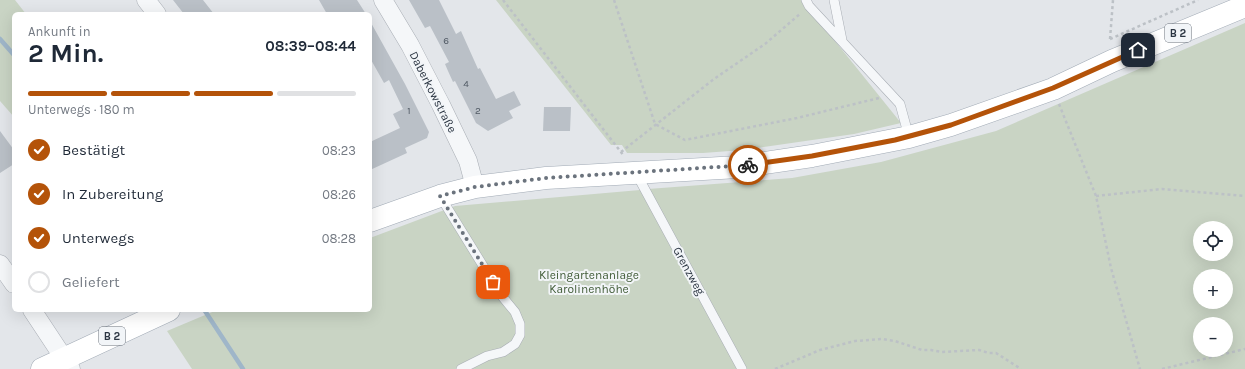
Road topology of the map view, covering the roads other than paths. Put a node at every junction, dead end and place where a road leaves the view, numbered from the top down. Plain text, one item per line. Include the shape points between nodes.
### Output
1 (146, 0) edge
2 (383, 0) edge
3 (834, 0) edge
4 (808, 3) edge
5 (1245, 6) edge
6 (155, 12) edge
7 (842, 42) junction
8 (909, 137) junction
9 (631, 166) junction
10 (475, 187) junction
11 (440, 196) junction
12 (372, 220) edge
13 (0, 264) edge
14 (12, 281) edge
15 (33, 312) edge
16 (165, 312) edge
17 (68, 364) edge
18 (42, 369) edge
19 (461, 369) edge
20 (742, 369) edge

1 - 6 street
2 - 10 street, Daberkowstraße via 441,105 468,161
3 - 7 lane
4 - 7 lane
5 - 8 main road, B 2 via 1053,88 951,125
7 - 8 lane via 900,104
8 - 9 main road, B 2 via 738,167
9 - 10 main road, B 2
9 - 20 lane, Grenzweg
10 - 11 main road, B 2
11 - 12 main road, B 2
11 - 19 lane via 501,295 515,312 520,324 520,335 515,344 503,352 487,356
13 - 14 street
15 - 17 street
16 - 17 main road, B 2
17 - 18 main road, B 2

